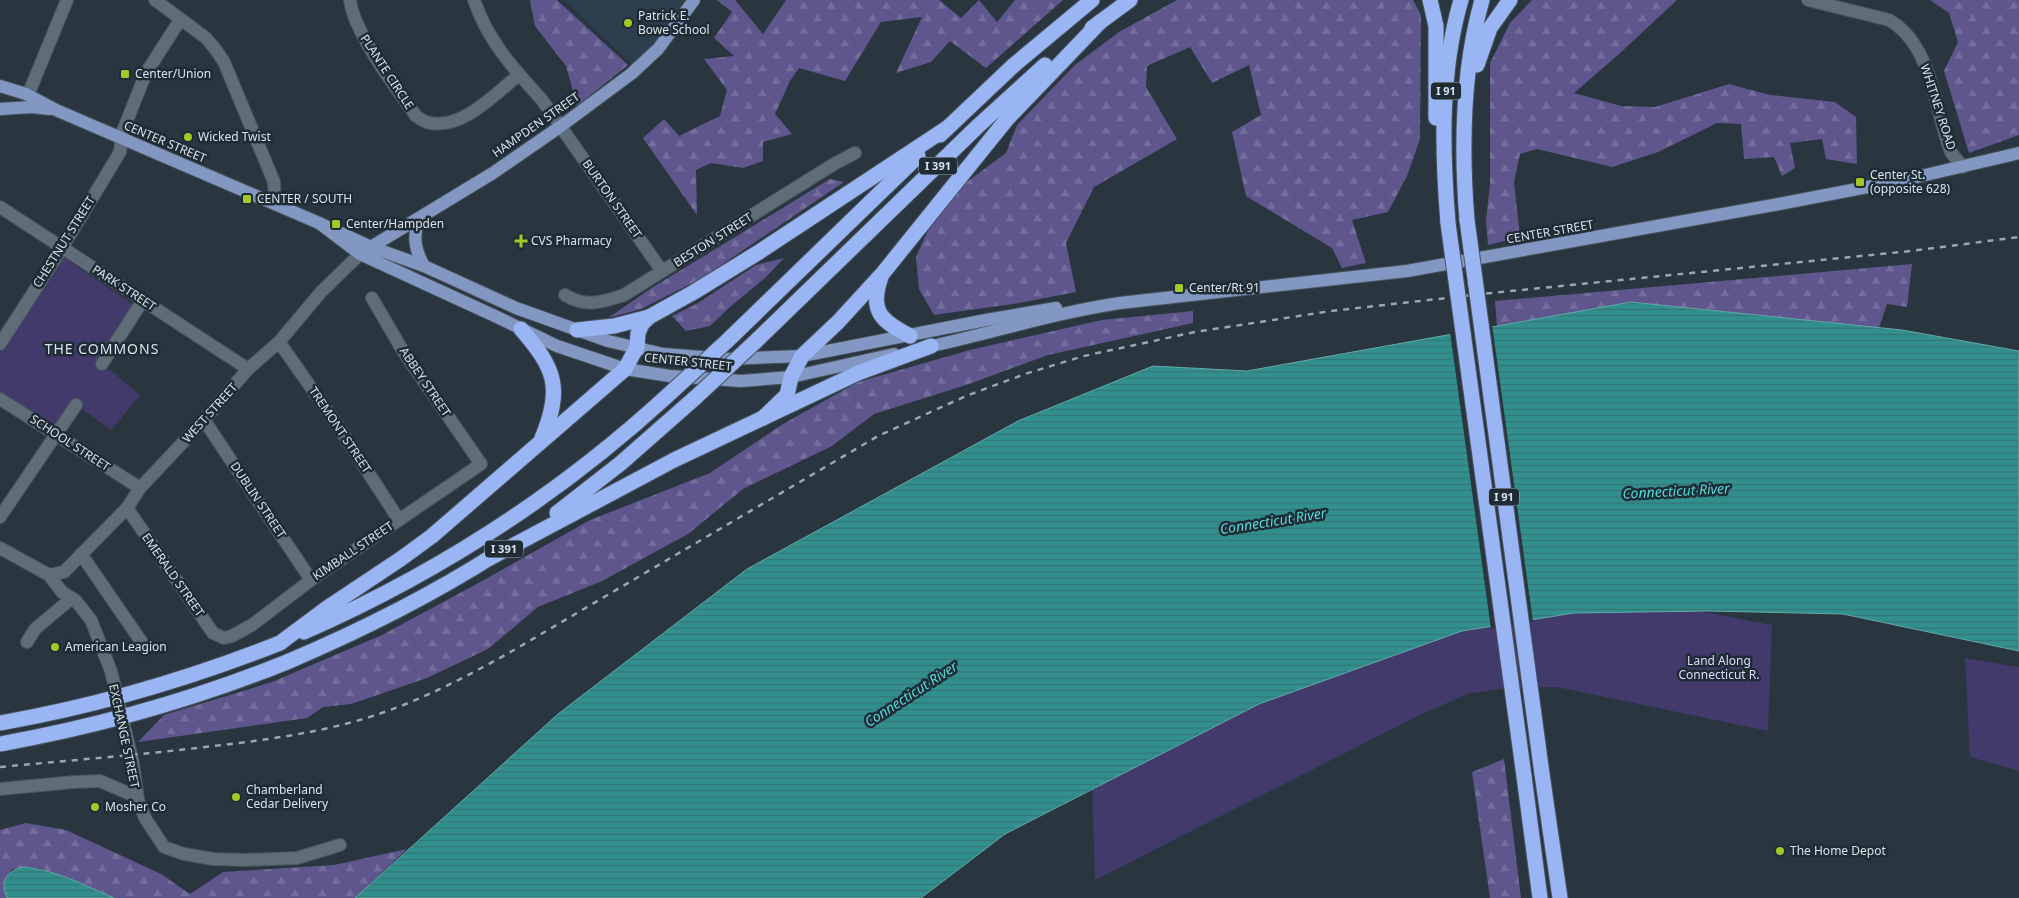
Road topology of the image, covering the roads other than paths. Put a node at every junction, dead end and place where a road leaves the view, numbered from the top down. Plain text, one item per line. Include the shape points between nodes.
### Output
1 (67, 0) edge
2 (155, 0) edge
3 (350, 0) edge
4 (474, 0) edge
5 (694, 0) edge
6 (1130, 0) edge
7 (1430, 0) edge
8 (1462, 0) edge
9 (1482, 0) edge
10 (1510, 0) edge
11 (1808, 0) edge
12 (1087, 4) edge
13 (180, 20) junction
14 (1100, 22) junction
15 (519, 75) junction
16 (0, 86) edge
17 (28, 95) junction
18 (3, 109) edge
19 (56, 110) junction
20 (561, 126) junction
21 (947, 128) junction
22 (122, 139) junction
23 (855, 153) dead end
24 (2019, 153) edge
25 (1464, 166) junction
26 (1963, 167) junction
27 (1445, 183) junction
28 (275, 204) junction
29 (0, 207) edge
30 (418, 220) junction
31 (320, 223) junction
32 (62, 248) junction
33 (371, 248) junction
34 (360, 254) junction
35 (424, 266) junction
36 (662, 271) junction
37 (883, 273) junction
38 (565, 295) dead end
39 (372, 298) dead end
40 (143, 300) junction
41 (1081, 309) junction
42 (649, 316) junction
43 (521, 329) junction
44 (577, 330) junction
45 (910, 336) junction
46 (279, 342) junction
47 (0, 344) edge
48 (931, 346) junction
49 (637, 347) junction
50 (802, 356) junction
51 (102, 364) dead end
52 (625, 369) junction
53 (248, 370) junction
54 (791, 377) junction
55 (0, 399) edge
56 (76, 405) dead end
57 (763, 418) junction
58 (204, 420) junction
59 (56, 435) junction
60 (541, 442) junction
61 (481, 464) joint
62 (140, 488) junction
63 (127, 508) junction
64 (0, 517) edge
65 (399, 520) junction
66 (0, 548) edge
67 (81, 554) junction
68 (488, 559) junction
69 (49, 575) junction
70 (311, 580) junction
71 (72, 598) junction
72 (224, 638) joint
73 (27, 642) dead end
74 (280, 643) junction
75 (145, 647) dead end
76 (0, 723) edge
77 (0, 744) edge
78 (0, 789) edge
79 (137, 797) junction
80 (340, 845) dead end
81 (1540, 898) edge
82 (1560, 898) edge

1 - 17 street
2 - 13 street
3 - 15 street, PLANTE CIRCLE via 358,29 416,116 428,123 448,123 469,114
4 - 15 street, BURTON STREET via 492,41
5 - 20 main road, HAMPDEN STREET via 642,66
6 - 14 highway, I 391
7 - 27 highway via 1436,26 1436,116
8 - 27 highway, I 91 via 1446,82
9 - 25 highway, I 91 via 1468,71
10 - 25 highway via 1490,28 1480,53
11 - 26 street, WHITNEY ROAD via 1889,20 1910,37 1922,58 1952,153
12 - 21 highway, I 391 via 1014,65
13 - 22 street, CHESTNUT STREET via 146,73
13 - 28 street via 206,38 224,62 274,182
14 - 37 highway via 1007,119
14 - 68 highway, I 391, bridge via 1001,105 755,342 646,442 541,524
15 - 20 street, BURTON STREET
16 - 17 main road, CENTER STREET
17 - 18 main road
17 - 19 main road, CENTER STREET
18 - 19 main road via 32,107
19 - 22 main road, CENTER STREET
20 - 30 main road, HAMPDEN STREET
20 - 36 street, BURTON STREET
21 - 42 highway via 759,252
21 - 74 highway, I 391, bridge via 726,342 579,471 499,528 389,592
22 - 28 main road, CENTER STREET
22 - 32 street, CHESTNUT STREET via 120,152
23 - 36 street, BESTON STREET
24 - 26 main road, CENTER STREET
25 - 82 highway, I 91, bridge via 1467,220
26 - 41 main road, CENTER STREET via 1770,206 1407,271
27 - 81 highway, I 91, bridge
28 - 31 main road, CENTER STREET
29 - 32 street, PARK STREET
30 - 33 main road, HAMPDEN STREET
30 - 35 main road via 415,244
31 - 33 main road, CENTER STREET
31 - 34 main road, CENTER STREET
32 - 40 street, PARK STREET
32 - 47 street, CHESTNUT STREET
33 - 34 street, WEST STREET
33 - 35 main road, CENTER STREET
34 - 43 main road, CENTER STREET
34 - 46 street, WEST STREET via 321,292
35 - 44 main road, CENTER STREET via 516,308
36 - 38 street, BESTON STREET via 602,303 588,304
37 - 45 highway via 876,291 880,316 887,324
37 - 50 highway
39 - 61 street, ABBEY STREET via 403,351
40 - 51 street
40 - 53 street, PARK STREET
41 - 45 main road, CENTER STREET via 1059,308
41 - 48 main road, CENTER STREET
42 - 44 highway via 614,326
42 - 49 highway via 638,334
43 - 52 main road, CENTER STREET via 557,346
43 - 60 highway via 540,351 553,383 553,412
44 - 49 main road, CENTER STREET
45 - 50 main road, CENTER STREET
46 - 53 street, WEST STREET
46 - 65 street, TREMONT STREET
48 - 54 main road, CENTER STREET
48 - 57 highway via 858,373
49 - 50 main road, CENTER STREET via 662,354 728,359
49 - 52 highway
50 - 54 highway
52 - 54 main road, CENTER STREET via 708,380
52 - 60 highway
53 - 58 street, WEST STREET
54 - 57 highway via 787,395
55 - 59 street, SCHOOL STREET
56 - 59 street
57 - 68 highway via 622,487
58 - 62 street, WEST STREET
58 - 70 street, DUBLIN STREET
59 - 62 street, SCHOOL STREET
59 - 64 street
60 - 74 highway via 432,536
61 - 65 street, KIMBALL STREET
62 - 63 street, WEST STREET
63 - 67 street, WEST STREET
63 - 72 street, EMERALD STREET via 213,633
65 - 70 street, KIMBALL STREET
66 - 69 street, EXCHANGE STREET
67 - 69 street, WEST STREET via 64,572
67 - 75 street
68 - 77 highway, I 391, bridge via 375,622 287,662 203,694 86,727
69 - 71 street, EXCHANGE STREET via 62,592
70 - 72 street, KIMBALL STREET via 252,625
71 - 73 street via 35,629
71 - 79 street, EXCHANGE STREET via 91,620 111,671 133,763
74 - 76 highway, I 391, bridge via 136,693 80,708
78 - 79 street via 100,781
79 - 80 street, EXCHANGE STREET via 145,818 164,847 184,854 213,859 288,858 308,856

